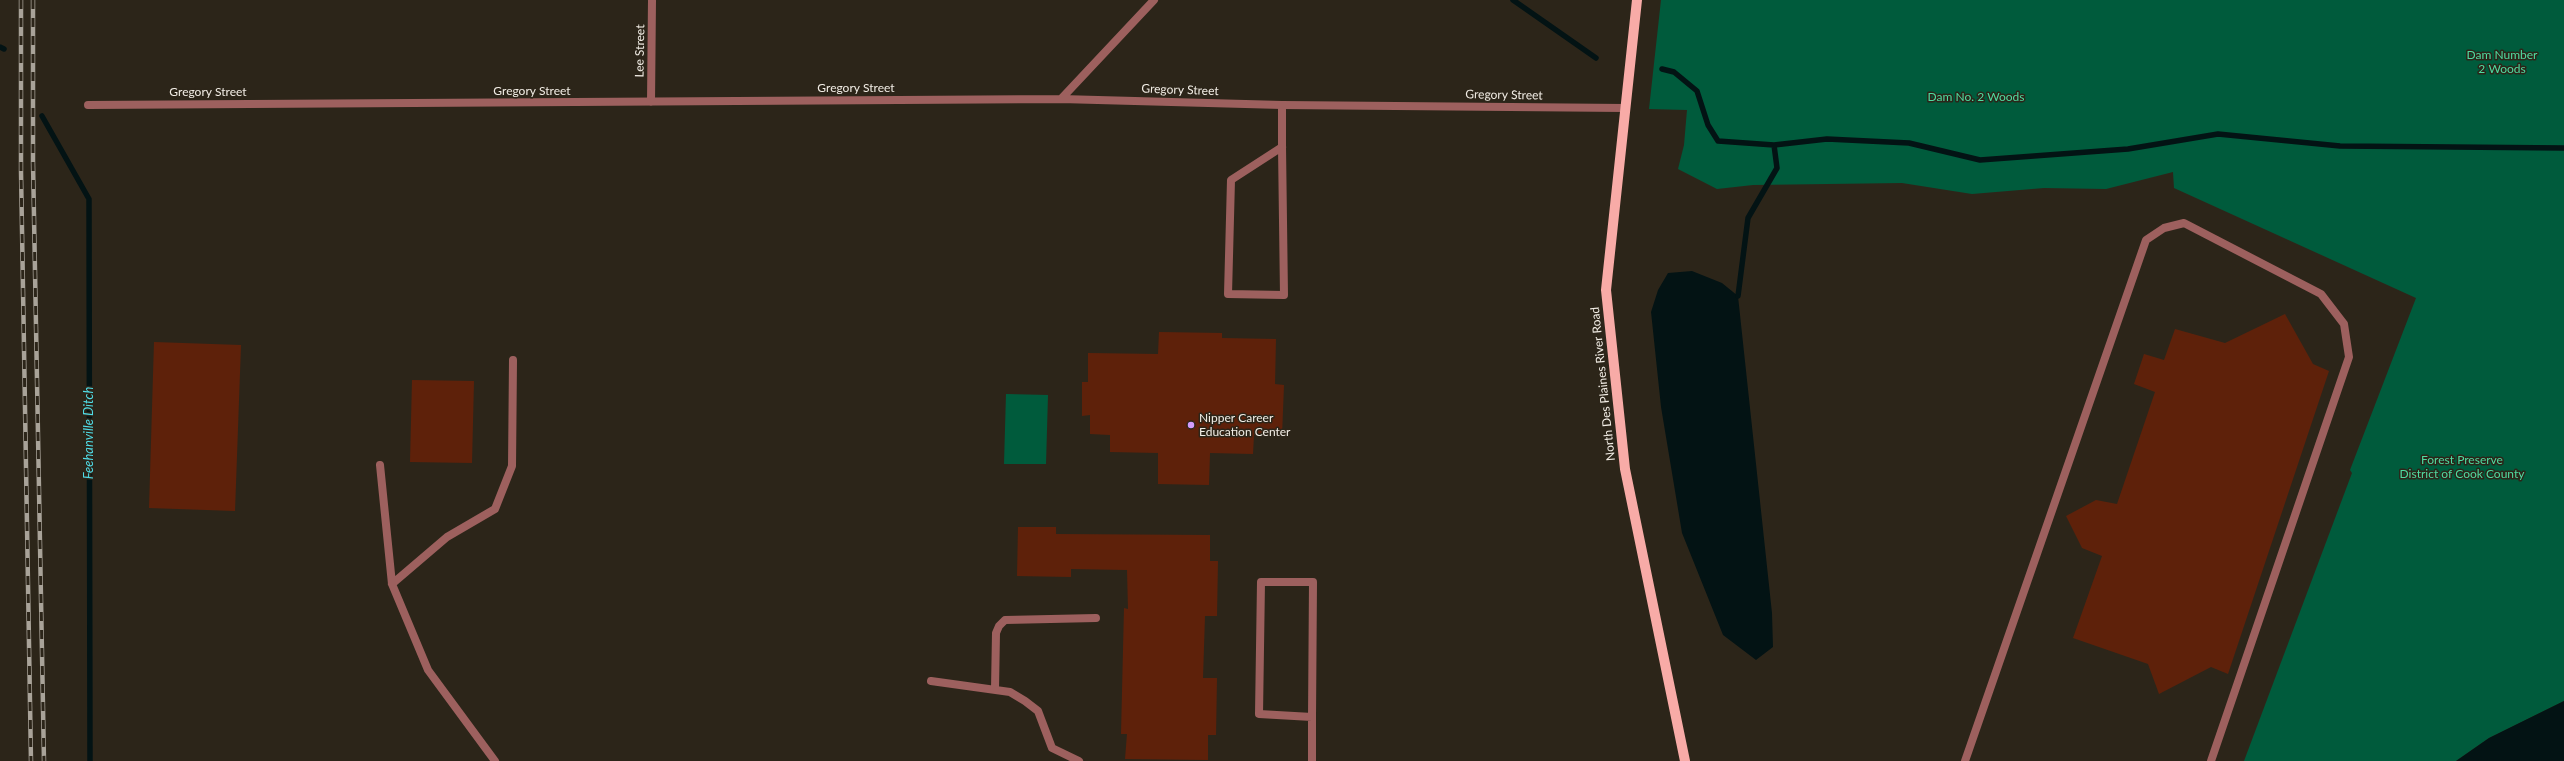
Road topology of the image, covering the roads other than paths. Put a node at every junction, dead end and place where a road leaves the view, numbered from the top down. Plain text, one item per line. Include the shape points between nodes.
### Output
1 (652, 0) edge
2 (1154, 0) edge
3 (1637, 0) edge
4 (1061, 98) junction
5 (651, 102) junction
6 (88, 105) dead end
7 (1282, 105) junction
8 (1624, 108) junction
9 (1282, 147) junction
10 (513, 360) dead end
11 (380, 465) dead end
12 (392, 584) junction
13 (1096, 618) dead end
14 (931, 681) dead end
15 (995, 689) junction
16 (1312, 717) junction
17 (496, 761) edge
18 (1079, 761) edge
19 (1312, 761) edge
20 (1685, 761) edge
21 (1965, 761) edge
22 (2211, 761) edge

1 - 5 street, Lee Street
2 - 4 street
3 - 8 main road, North Des Plaines River Road
4 - 5 street, Gregory Street
4 - 7 street, Gregory Street
5 - 6 street, Gregory Street
7 - 8 street, Gregory Street
7 - 9 street
8 - 20 main road, North Des Plaines River Road via 1606,290 1625,469
9 - 9 street via 1284,295 1228,294 1231,180
10 - 12 street via 512,466 495,509 447,537
11 - 12 street
12 - 17 street via 428,670
13 - 15 street via 1005,620 996,633
14 - 15 street
15 - 18 street via 1010,692 1030,704 1038,712 1052,748
16 - 16 street via 1259,714 1261,582 1313,582
16 - 19 street
21 - 22 street via 2146,240 2164,228 2184,223 2321,294 2344,324 2349,357

